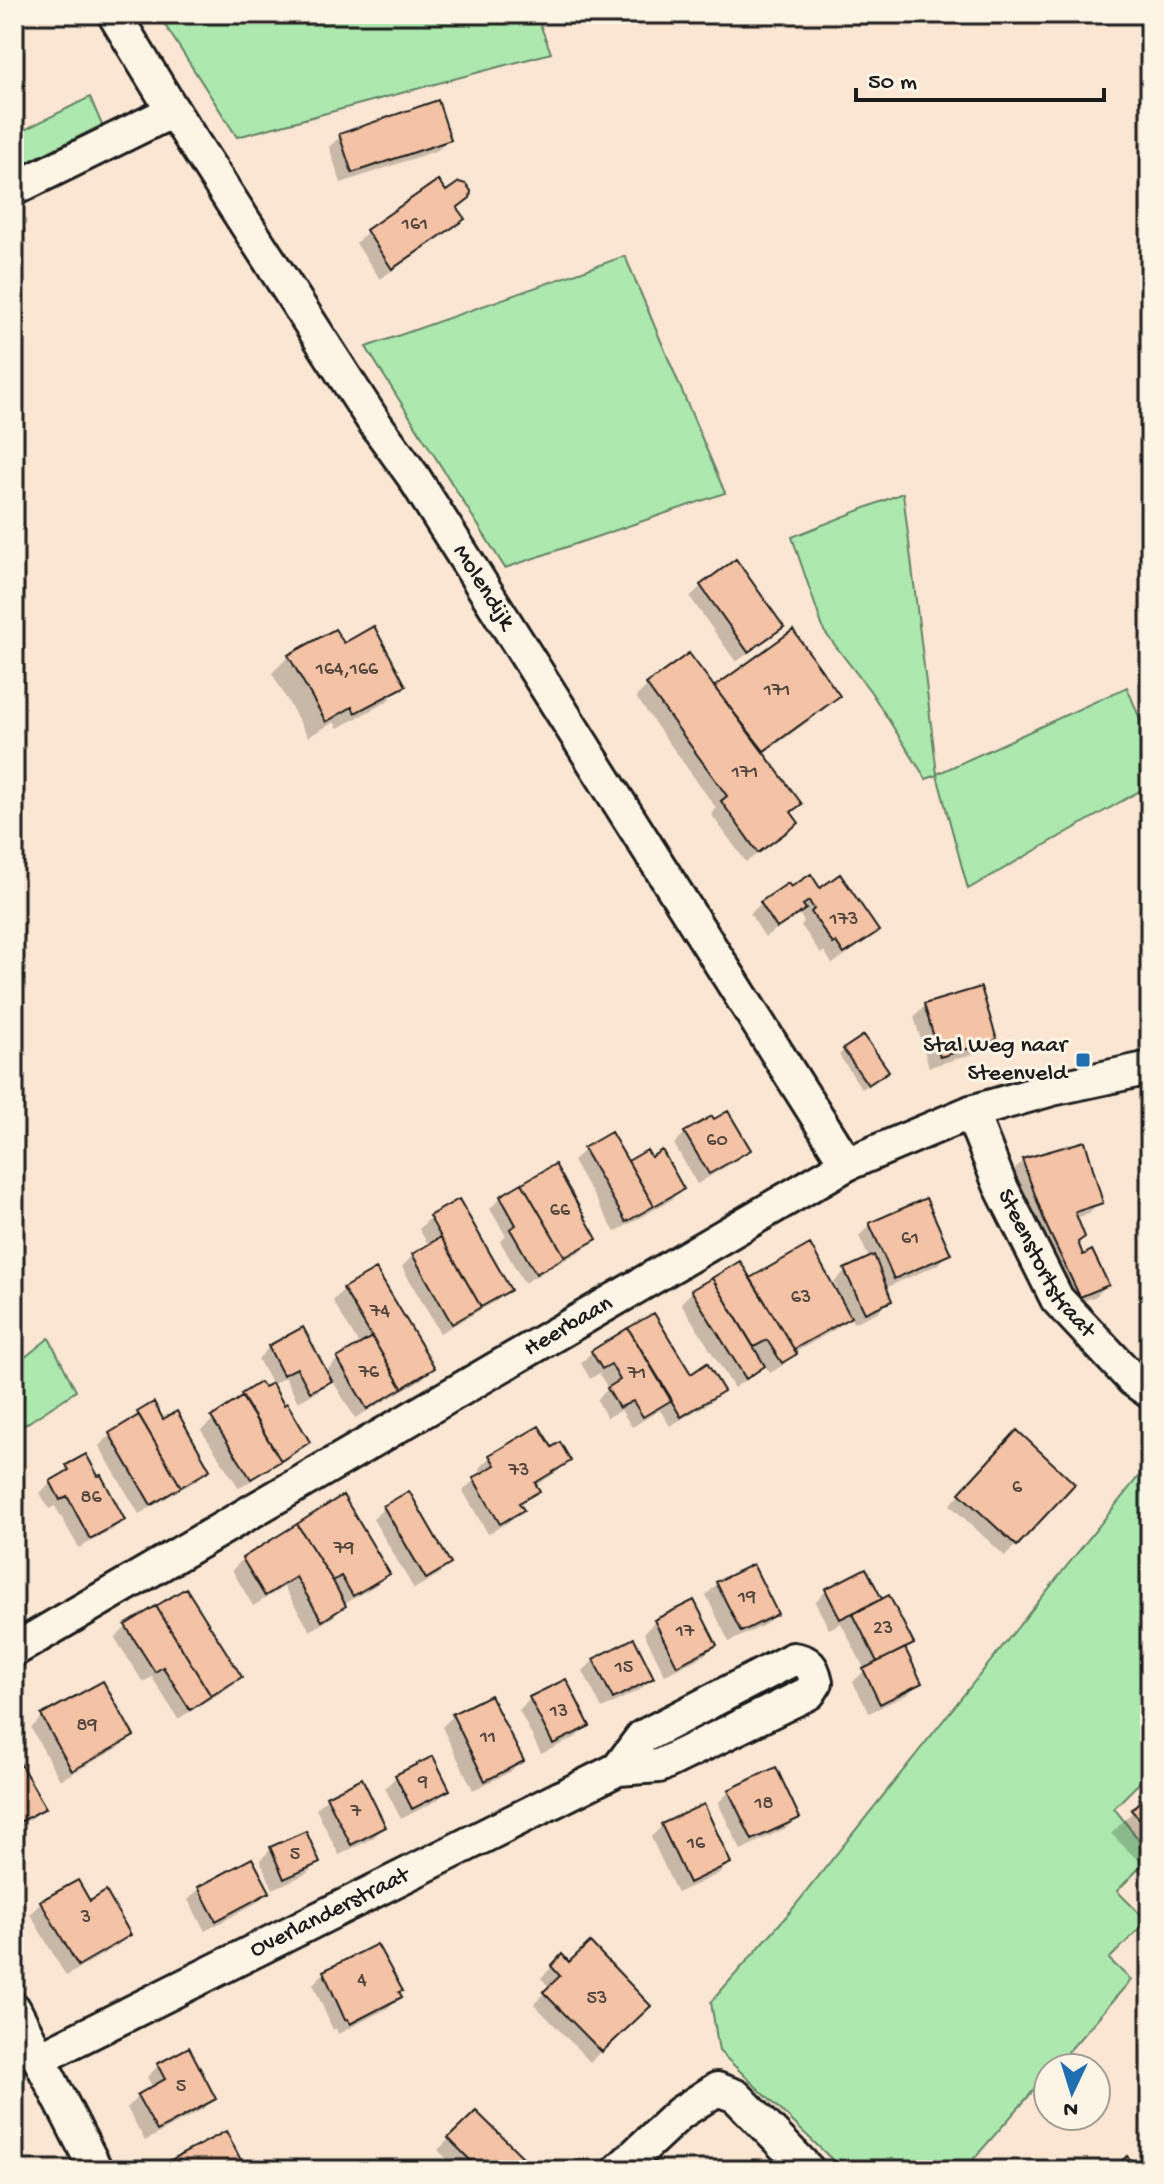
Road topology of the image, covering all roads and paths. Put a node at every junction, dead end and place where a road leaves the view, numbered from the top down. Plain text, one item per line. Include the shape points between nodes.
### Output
1 (114, 14) edge
2 (173, 111) junction
3 (14, 189) edge
4 (1150, 1068) edge
5 (971, 1112) junction
6 (847, 1164) junction
7 (1150, 1392) edge
8 (14, 1650) edge
9 (618, 1769) junction
10 (14, 2009) edge
11 (40, 2058) junction
12 (96, 2170) edge
13 (619, 2170) edge
14 (808, 2170) edge

1 - 2 street, Molendijk
2 - 3 street
2 - 6 street, Molendijk via 422,490
4 - 5 street, Heerbaan
5 - 6 street, Heerbaan
5 - 7 street, Steenstortstraat via 1000,1185 1057,1299
6 - 8 street, Heerbaan
9 - 9 street, Overlanderstraat via 659,1766 809,1693 816,1682 814,1669 793,1659 642,1737
9 - 11 street, Overlanderstraat
10 - 11 street
11 - 12 street
13 - 14 street via 680,2113 717,2089 736,2096

